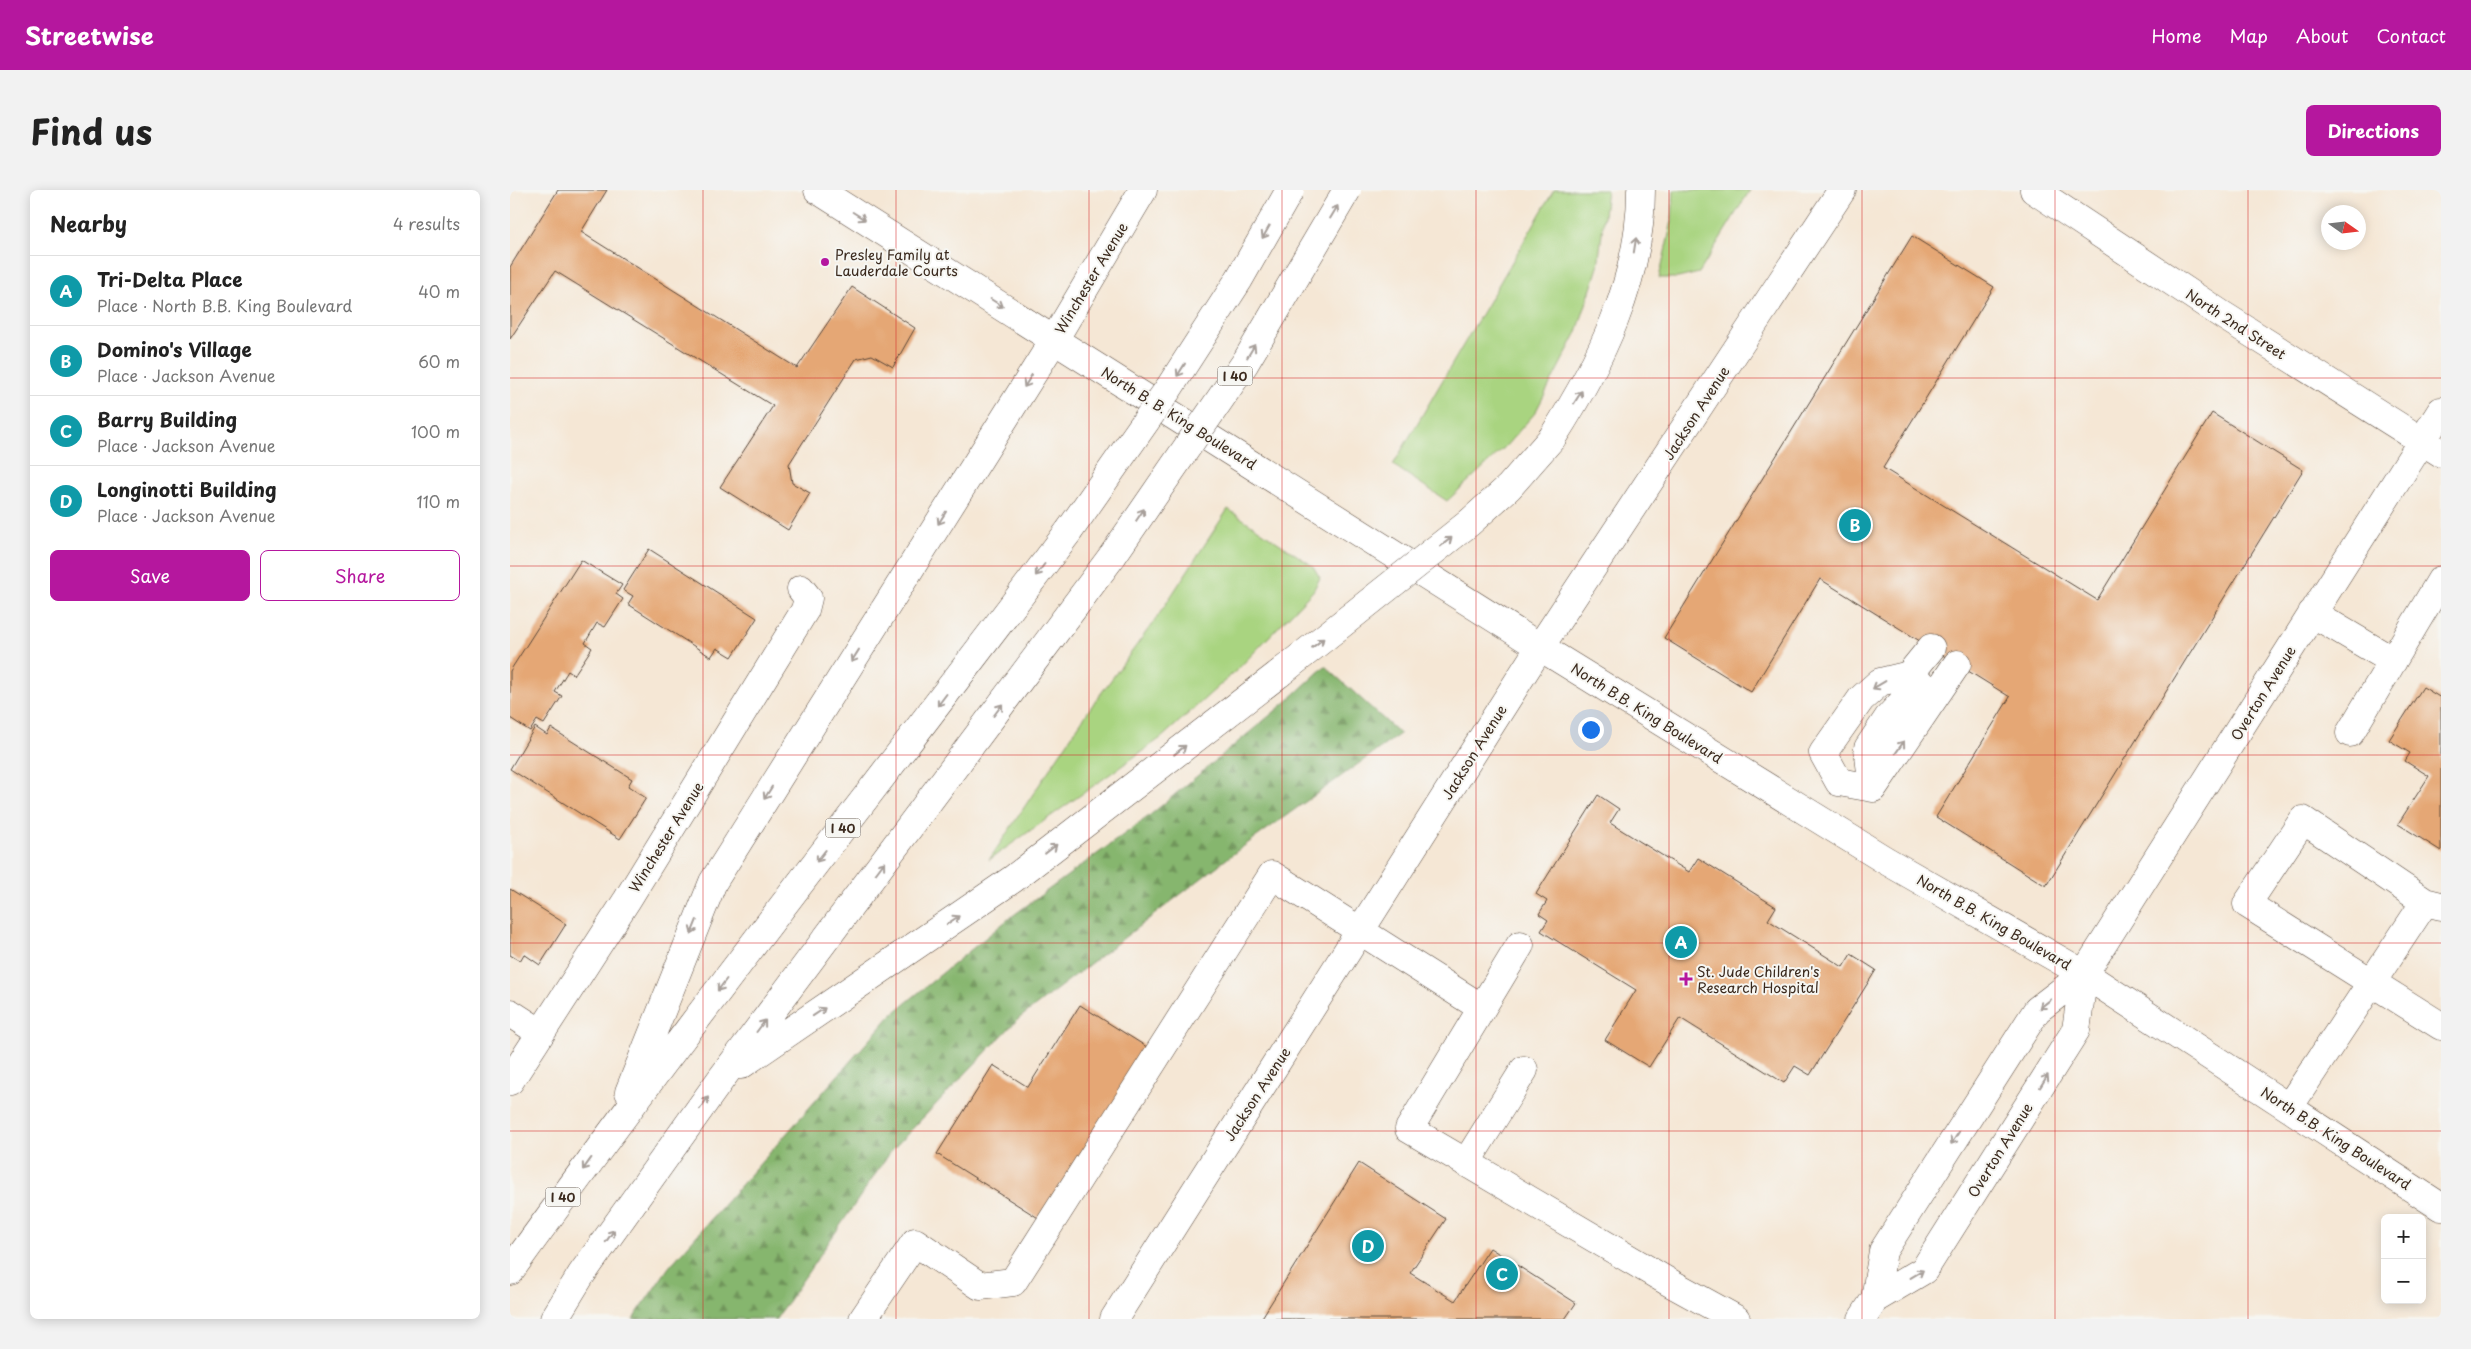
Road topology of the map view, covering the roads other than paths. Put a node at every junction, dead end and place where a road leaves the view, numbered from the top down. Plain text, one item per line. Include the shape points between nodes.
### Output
1 (818, 190) edge
2 (1143, 190) edge
3 (1290, 190) edge
4 (1347, 190) edge
5 (1641, 190) edge
6 (1842, 190) edge
7 (2034, 190) edge
8 (1054, 340) junction
9 (2441, 411) edge
10 (2431, 447) edge
11 (2441, 580) edge
12 (801, 589) dead end
13 (2312, 613) junction
14 (1540, 647) junction
15 (1931, 648) dead end
16 (2393, 661) junction
17 (1957, 664) dead end
18 (1922, 684) junction
19 (2350, 733) dead end
20 (1839, 782) junction
21 (1818, 818) junction
22 (2433, 904) edge
23 (1361, 932) junction
24 (1520, 945) dead end
25 (2084, 974) junction
26 (2372, 981) junction
27 (1482, 1008) junction
28 (510, 1013) edge
29 (2441, 1026) edge
30 (541, 1032) junction
31 (1524, 1070) dead end
32 (721, 1079) junction
33 (510, 1081) edge
34 (2289, 1107) junction
35 (616, 1124) junction
36 (1466, 1163) junction
37 (2441, 1207) edge
38 (510, 1271) edge
39 (1868, 1309) edge
40 (554, 1319) edge
41 (864, 1319) edge
42 (1114, 1319) edge
43 (1736, 1319) edge

1 -> 8 main road, North B. B. King Boulevard
2 - 8 main road, Winchester Avenue
3 -> 35 main road, I 40, bridge via 1238,281 1169,388 1069,531
32 -> 4 main road, I 40, bridge via 1113,555 1245,363
32 -> 5 main road, bridge via 1013,879 1280,673 1469,523 1509,487 1552,438 1585,387 1607,340 1624,295 1636,248
6 - 14 main road, Jackson Avenue
7 - 10 main road, North 2nd Street via 2204,304
8 - 14 main road, North B. B. King Boulevard
8 -> 35 main road, Winchester Avenue via 712,882
9 - 10 main road, Overton Avenue
10 - 13 main road, Overton Avenue
11 - 16 main road
12 - 30 main road, Winchester Avenue via 808,598 805,610 627,900
13 - 16 main road
13 - 25 main road, Overton Avenue
14 - 21 main road, North B.B. King Boulevard
14 - 23 main road, Jackson Avenue
15 - 18 main road
16 - 19 main road
17 - 18 main road
20 -> 18 main road via 1873,788
18 -> 20 main road via 1880,682 1860,699 1823,753
20 - 21 main road
21 - 25 main road, North B.B. King Boulevard
22 - 26 main road
22 - 26 main road via 2303,820 2247,904
23 - 27 main road
23 - 41 main road via 1272,875 1013,1282 980,1286 915,1242
23 - 42 main road, Jackson Avenue
24 - 27 main road
25 - 34 main road, North B.B. King Boulevard
25 -> 39 main road, Overton Avenue via 2037,1010 1883,1251
39 -> 25 main road, Overton Avenue via 1924,1270 2076,1030
26 - 29 main road
26 - 34 main road
27 - 36 main road via 1409,1128
28 - 30 main road
30 - 33 main road, Winchester Avenue
31 - 36 main road
40 -> 32 main road, I 40
34 - 37 main road, North B.B. King Boulevard
35 -> 38 main road, I 40
36 - 43 main road

